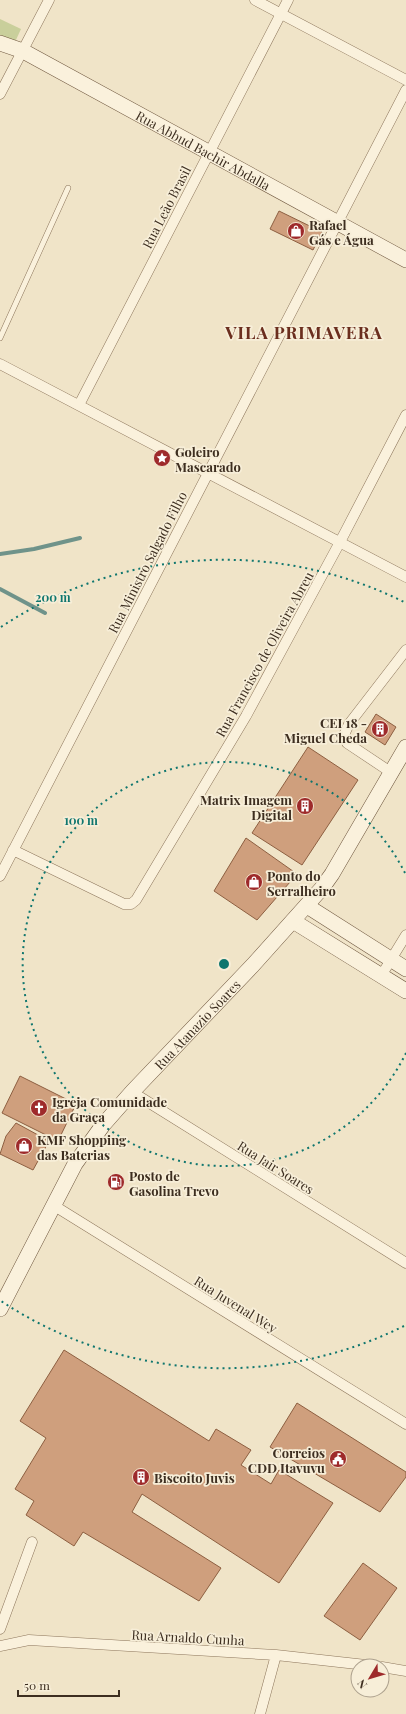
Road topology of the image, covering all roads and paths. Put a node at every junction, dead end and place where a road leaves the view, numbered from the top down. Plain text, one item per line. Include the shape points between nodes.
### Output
1 (49, 0) edge
2 (255, 0) edge
3 (288, 0) edge
4 (281, 14) junction
5 (0, 43) edge
6 (23, 51) junction
7 (406, 80) edge
8 (406, 90) edge
9 (0, 94) edge
10 (209, 153) junction
11 (68, 188) dead end
12 (338, 223) junction
13 (406, 260) edge
14 (0, 338) edge
15 (0, 364) edge
16 (79, 405) junction
17 (406, 415) edge
18 (208, 473) junction
19 (340, 542) junction
20 (406, 577) edge
21 (406, 650) edge
22 (406, 747) edge
23 (392, 773) junction
24 (13, 850) junction
25 (0, 876) edge
26 (307, 906) junction
27 (293, 920) junction
28 (406, 935) edge
29 (391, 959) junction
30 (406, 968) edge
31 (381, 976) junction
32 (406, 991) edge
33 (132, 1092) junction
34 (53, 1205) junction
35 (406, 1263) edge
36 (0, 1309) edge
37 (406, 1424) edge
38 (32, 1542) dead end
39 (0, 1629) edge
40 (0, 1646) edge
41 (276, 1655) junction
42 (350, 1663) edge
43 (390, 1668) edge
44 (406, 1671) edge
45 (260, 1714) edge

1 - 6 street
2 - 4 street
3 - 4 street, Rua Leão Brasil
4 - 7 street
4 - 10 street, Rua Leão Brasil
5 - 6 street, Rua Abbud Bachir Abdalla
6 - 9 street
6 - 10 street, Rua Abbud Bachir Abdalla
8 - 12 street, Rua Ministro Salgado Filho
10 - 12 street, Rua Abbud Bachir Abdalla
10 - 16 street, Rua Leão Brasil
11 - 14 lane
12 - 13 street, Rua Abbud Bachir Abdalla
12 - 18 street, Rua Ministro Salgado Filho
15 - 16 street
16 - 18 street
17 - 19 street, Rua Francisco de Oliveira Abreu
18 - 19 street
18 - 24 street, Rua Ministro Salgado Filho
19 - 20 street
19 - 24 street, Rua Francisco de Oliveira Abreu via 246,716 136,900 131,904 124,904
21 - 23 street via 349,724 344,735 348,744
22 - 23 street, Rua Atanazio Soares
23 - 26 street, Rua Atanazio Soares via 332,874
24 - 25 street, Rua Ministro Salgado Filho
26 - 27 street, Rua Atanazio Soares
26 - 29 street
27 - 31 street
27 - 33 street, Rua Atanazio Soares
28 - 29 street
29 - 30 street
29 - 31 street
31 - 32 street
33 - 34 street, Rua Atanazio Soares via 103,1125 75,1164
33 - 35 street, Rua Jair Soares
34 - 36 street, Rua Atanazio Soares
34 - 37 street, Rua Juvenal Wey
38 - 39 street
40 - 41 street, Rua Arnaldo Cunha via 29,1640
41 - 42 street, Rua Arnaldo Cunha
41 - 45 street
43 - 44 street

